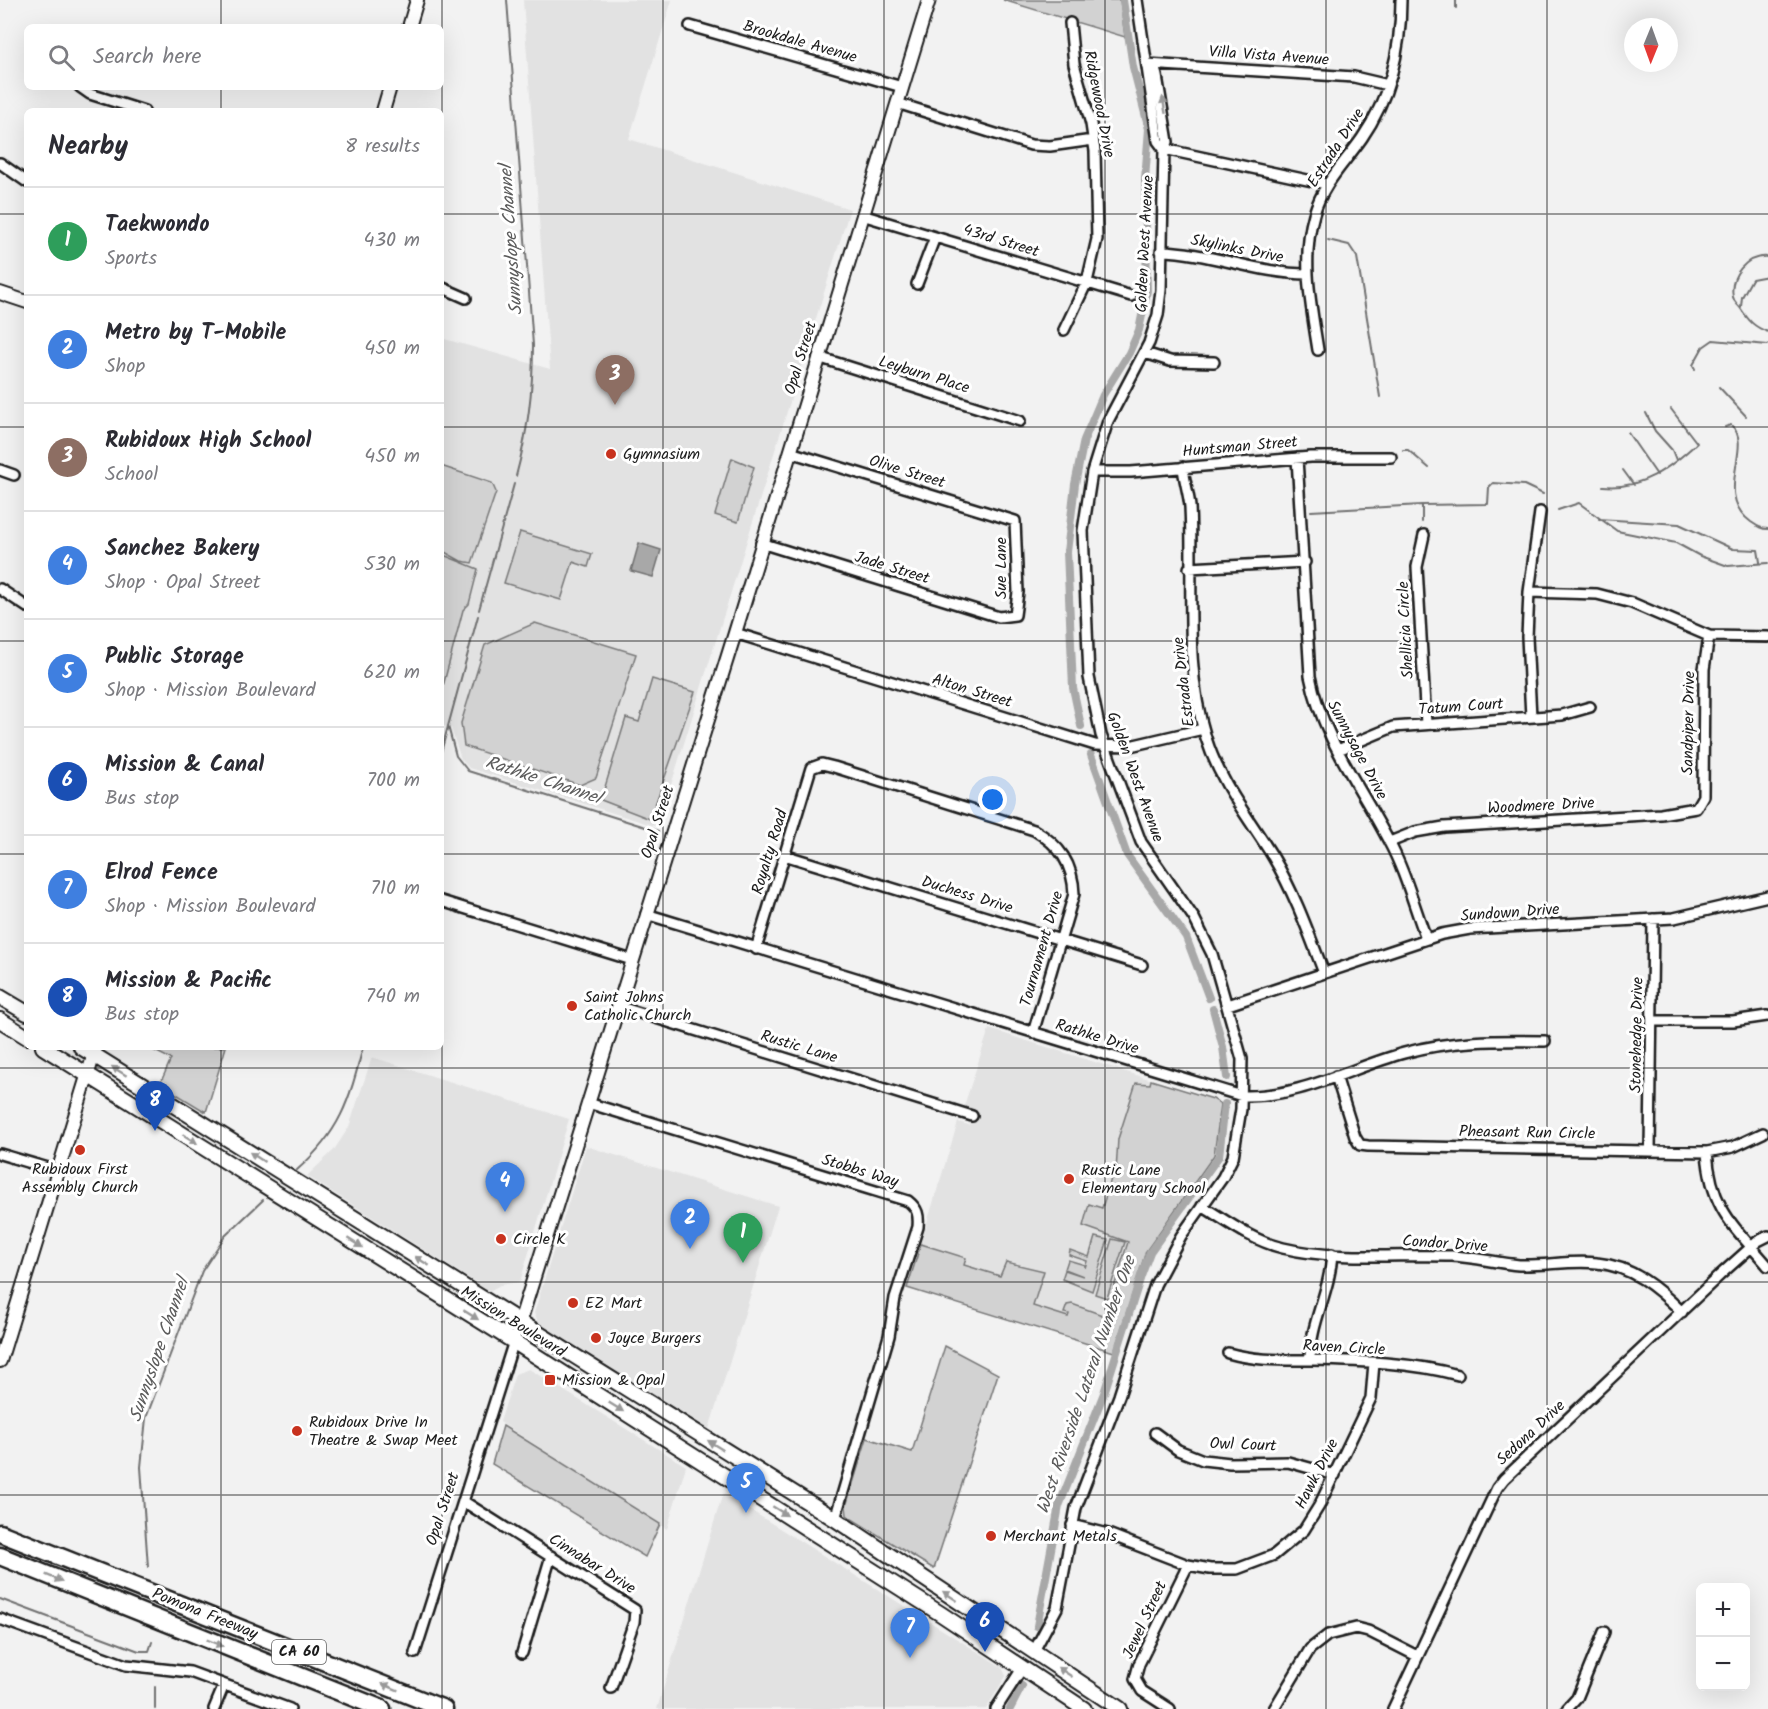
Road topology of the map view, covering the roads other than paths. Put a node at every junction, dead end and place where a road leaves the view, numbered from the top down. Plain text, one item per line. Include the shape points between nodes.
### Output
1 (417, 0) edge
2 (928, 0) edge
3 (1137, 0) edge
4 (1401, 0) edge
5 (1070, 23) dead end
6 (410, 24) edge
7 (690, 26) dead end
8 (1148, 64) junction
9 (1388, 85) junction
10 (902, 87) junction
11 (84, 90) edge
12 (389, 90) edge
13 (897, 103) junction
14 (134, 108) edge
15 (384, 108) edge
16 (1093, 140) junction
17 (1164, 149) junction
18 (0, 163) edge
19 (24, 180) edge
20 (1326, 184) junction
21 (862, 215) junction
22 (935, 237) junction
23 (1161, 251) junction
24 (1308, 274) junction
25 (1087, 282) junction
26 (917, 284) dead end
27 (444, 288) edge
28 (0, 293) edge
29 (1131, 296) dead end
30 (466, 298) dead end
31 (24, 301) edge
32 (1064, 330) dead end
33 (1318, 350) dead end
34 (1145, 353) junction
35 (818, 357) junction
36 (1214, 362) dead end
37 (1020, 421) dead end
38 (790, 452) junction
39 (1391, 457) dead end
40 (1297, 458) junction
41 (1183, 467) junction
42 (0, 470) edge
43 (1092, 471) junction
44 (14, 474) dead end
45 (1540, 512) dead end
46 (1015, 521) joint
47 (1424, 535) dead end
48 (761, 543) junction
49 (1305, 562) junction
50 (1189, 568) junction
51 (0, 589) edge
52 (1528, 592) junction
53 (24, 605) edge
54 (1015, 615) joint
55 (735, 633) junction
56 (1709, 636) junction
57 (1768, 638) edge
58 (1590, 707) dead end
59 (1531, 717) junction
60 (1426, 724) junction
61 (1203, 729) junction
62 (1105, 747) junction
63 (1338, 750) junction
64 (814, 764) joint
65 (1696, 808) joint
66 (1390, 842) junction
67 (784, 855) junction
68 (1768, 896) edge
69 (444, 902) edge
70 (646, 914) junction
71 (1653, 919) junction
72 (1426, 938) junction
73 (1062, 940) junction
74 (756, 949) junction
75 (632, 960) junction
76 (1142, 965) dead end
77 (1324, 973) junction
78 (0, 997) edge
79 (1228, 1005) junction
80 (617, 1006) junction
81 (24, 1011) edge
82 (1767, 1016) edge
83 (0, 1020) edge
84 (1652, 1021) junction
85 (1033, 1033) junction
86 (24, 1035) edge
87 (1545, 1041) dead end
88 (48, 1050) edge
89 (95, 1051) edge
90 (87, 1074) junction
91 (1336, 1076) junction
92 (1242, 1096) junction
93 (588, 1103) junction
94 (972, 1116) dead end
95 (1763, 1133) dead end
96 (1650, 1151) junction
97 (1707, 1152) junction
98 (0, 1154) edge
99 (57, 1171) junction
100 (1203, 1206) junction
101 (1768, 1236) edge
102 (1751, 1247) junction
103 (1332, 1254) junction
104 (1768, 1266) edge
105 (1682, 1312) junction
106 (520, 1322) junction
107 (513, 1342) junction
108 (1228, 1353) dead end
109 (1310, 1360) junction
110 (0, 1361) edge
111 (1374, 1363) junction
112 (1458, 1375) dead end
113 (1155, 1433) dead end
114 (1335, 1475) junction
115 (463, 1501) junction
116 (835, 1520) junction
117 (1072, 1525) junction
118 (0, 1533) edge
119 (0, 1556) edge
120 (551, 1556) junction
121 (1188, 1565) junction
122 (0, 1619) edge
123 (1604, 1632) dead end
124 (1034, 1651) junction
125 (415, 1653) dead end
126 (522, 1653) dead end
127 (1417, 1656) junction
128 (1023, 1666) junction
129 (224, 1685) junction
130 (611, 1688) dead end
131 (214, 1709) edge
132 (290, 1709) edge
133 (382, 1709) edge
134 (444, 1709) edge
135 (996, 1709) edge
136 (1084, 1709) edge
137 (1120, 1709) edge
138 (1170, 1709) edge
139 (1274, 1709) edge
140 (1393, 1709) edge
141 (1567, 1709) edge

1 - 6 street
2 - 10 street, Opal Street
3 - 8 street, Golden West Avenue
4 - 9 street, Estrada Drive via 1398,48
5 - 16 street, Ridgewood Drive via 1074,64
7 - 10 street, Brookdale Avenue
8 - 9 street, Villa Vista Avenue via 1354,77
8 - 17 street, Golden West Avenue via 1155,69 1162,94 1168,142
9 - 20 street, Estrada Drive via 1370,126
10 - 13 street, Opal Street
11 - 14 street
12 - 15 street
13 - 16 street via 1031,145
13 - 21 street, Opal Street
16 - 25 street, Ridgewood Drive via 1097,239
17 - 20 street
17 - 23 street, Golden West Avenue
18 - 19 street
20 - 24 street, Estrada Drive via 1311,228
21 - 22 street, 43rd Street
21 - 35 street, Opal Street
22 - 25 street, 43rd Street
22 - 26 street
23 - 24 street, Skylinks Drive via 1263,271
23 - 34 street, Golden West Avenue via 1158,315
24 - 33 street, Estrada Drive
25 - 29 street, 43rd Street
25 - 32 street, Ridgewood Drive
27 - 30 street
28 - 31 street
34 - 36 street via 1170,361
34 - 43 street, Golden West Avenue via 1103,431
35 - 37 street, Leyburn Place
35 - 38 street, Opal Street
38 - 46 street, Olive Street
38 - 48 street, Opal Street
39 - 40 street, Huntsman Street
40 - 41 street, Huntsman Street
40 - 49 street, Sunnysage Drive
41 - 43 street, Huntsman Street via 1119,473
41 - 50 street, Estrada Drive via 1190,505
42 - 44 street
43 - 62 street, Golden West Avenue via 1083,531 1088,666 1095,716
45 - 52 street
46 - 54 street, Sue Lane
47 - 60 street, Shellicia Circle via 1417,567
48 - 54 street, Jade Street via 999,617
48 - 55 street, Opal Street
49 - 50 street
49 - 63 street, Sunnysage Drive via 1310,676 1317,710
50 - 61 street, Estrada Drive via 1194,675
51 - 53 street
52 - 56 street via 1597,594 1632,603
52 - 59 street
55 - 62 street, Alton Street
55 - 70 street, Opal Street
56 - 57 street
56 - 65 street, Sandpiper Drive via 1704,669 1703,796
58 - 59 street, Tatum Court via 1562,715
59 - 60 street, Tatum Court
60 - 63 street, Tatum Court via 1384,729
61 - 62 street, Alton Street via 1130,746
61 - 77 street, Estrada Drive via 1227,787 1273,857 1301,912
62 - 79 street, Golden West Avenue via 1141,842 1202,933
63 - 66 street, Sunnysage Drive
64 - 67 street, Royalty Road
64 - 73 street, Tournament Drive via 1006,820 1052,840 1074,883
65 - 66 street, Woodmere Drive via 1661,814 1444,827
66 - 72 street, Sunnysage Drive
67 - 73 street, Duchess Drive
67 - 74 street, Royalty Road
68 - 71 street, Sundown Drive via 1687,916
69 - 75 street
70 - 74 street, Rathke Drive
70 - 75 street, Opal Street
71 - 72 street, Sundown Drive via 1470,929
71 - 84 street, Stonehedge Drive
72 - 77 street, Sundown Drive
73 - 76 street, Duchess Drive
73 - 85 street, Tournament Drive
74 - 85 street, Rathke Drive
75 - 80 street, Opal Street
77 - 79 street, Sundown Drive
78 - 81 main road
79 - 92 street, Golden West Avenue via 1242,1059
80 - 93 street, Opal Street
80 - 94 street, Rustic Lane
82 - 84 street via 1733,1021
83 - 86 main road
84 - 96 street, Stonehedge Drive
85 - 92 street, Rathke Drive
87 - 91 street, Rathke Drive via 1449,1043 1404,1053
88 - 90 main road, Mission Boulevard
89 - 90 street
106 -> 89 main road, Mission Boulevard
90 - 99 street
90 -> 107 main road, Mission Boulevard
91 - 92 street, Rathke Drive via 1286,1093
91 - 96 street, Pheasant Run Circle via 1360,1144
92 - 100 street, Golden West Avenue via 1233,1157
93 - 106 street, Opal Street
93 - 116 street, Stobbs Way via 914,1206 919,1215 918,1227
95 - 97 street, Pheasant Run Circle via 1733,1147
96 - 97 street, Pheasant Run Circle
97 - 102 street via 1719,1206
98 - 99 street
99 - 110 street
100 - 103 street, Condor Drive via 1236,1229 1265,1242
100 - 117 street, Golden West Avenue via 1181,1236 1155,1285
101 - 102 street, Sedona Drive
102 - 104 street
102 - 105 street, Sedona Drive
103 - 105 street, Condor Drive via 1454,1256 1520,1265 1596,1263 1651,1283
103 - 109 street via 1326,1294 1313,1330
105 - 127 street, Sedona Drive via 1497,1488
106 - 107 street, Opal Street
116 -> 106 main road, Mission Boulevard
107 - 115 street, Opal Street
107 -> 128 main road, Mission Boulevard
108 - 109 street, Raven Circle via 1259,1360
109 - 111 street, Raven Circle
111 - 112 street, Raven Circle
111 - 114 street, Hawk Drive via 1371,1398
113 - 114 street, Owl Court via 1178,1450 1203,1460 1288,1462
114 - 121 street, Hawk Drive via 1305,1530 1274,1556 1237,1569
115 - 120 street, Cinnabar Drive
115 - 125 street, Opal Street
124 -> 116 main road, Mission Boulevard
117 - 121 street, Hawk Drive via 1108,1534
117 - 124 street, Golden West Avenue via 1057,1608
134 -> 118 highway, Pomona Freeway / CA 60
119 -> 133 highway, Pomona Freeway / CA 60
120 - 126 street
120 - 130 street, Cinnabar Drive via 635,1610
121 - 138 street, Jewel Street via 1135,1679 1142,1691
122 - 129 street via 126,1665 190,1672
123 - 141 street via 1577,1698
124 - 128 main road
137 -> 124 main road, Mission Boulevard
127 - 139 street via 1368,1630 1356,1628 1328,1635 1310,1649
127 - 140 street, Sedona Drive
128 - 135 street
128 - 136 main road, Mission Boulevard
129 - 131 street
129 - 132 street

